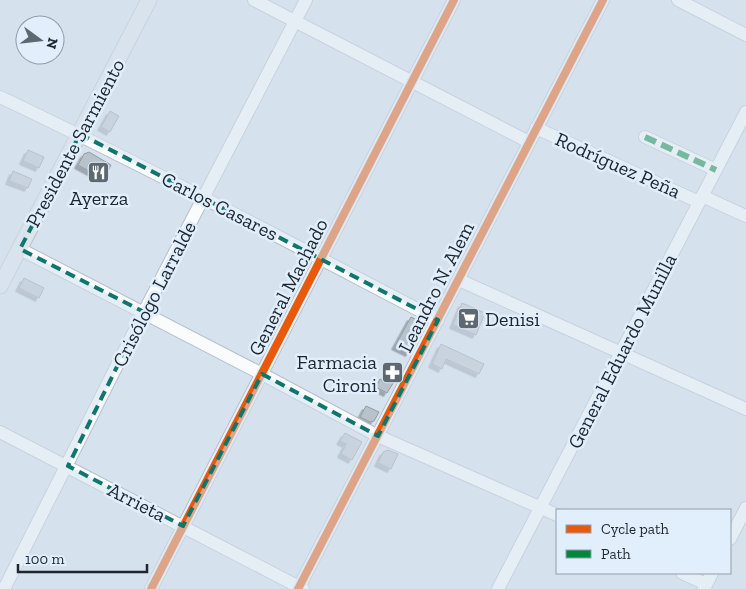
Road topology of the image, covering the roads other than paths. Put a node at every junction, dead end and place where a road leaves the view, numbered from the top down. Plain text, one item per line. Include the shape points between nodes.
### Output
1 (149, 0) edge
2 (254, 0) edge
3 (306, 0) edge
4 (454, 0) edge
5 (603, 0) edge
6 (678, 0) edge
7 (296, 21) junction
8 (746, 35) edge
9 (412, 80) junction
10 (0, 97) edge
11 (746, 112) edge
12 (536, 128) junction
13 (80, 134) junction
14 (645, 137) dead end
15 (529, 142) junction
16 (716, 170) junction
17 (204, 197) junction
18 (701, 199) junction
19 (746, 216) edge
20 (20, 249) junction
21 (321, 259) junction
22 (459, 280) junction
23 (0, 286) edge
24 (144, 312) junction
25 (438, 320) junction
26 (621, 353) junction
27 (262, 374) junction
28 (746, 409) edge
29 (0, 432) edge
30 (378, 436) junction
31 (68, 466) junction
32 (540, 507) junction
33 (746, 508) edge
34 (556, 515) edge
35 (183, 526) junction
36 (731, 537) edge
37 (685, 574) edge
38 (708, 582) edge
39 (300, 588) edge
40 (4, 589) edge
41 (151, 589) edge
42 (498, 589) edge

1 - 13 main road, Presidente Sarmiento
2 - 7 street, Rodríguez Peña
3 - 7 street, Crisólogo Larralde
4 - 9 street, General Machado
5 - 12 street, Leandro N. Alem
6 - 8 street
7 - 9 street, Rodríguez Peña
7 - 17 street, Crisólogo Larralde
9 - 15 street, Rodríguez Peña
9 - 21 street, General Machado
10 - 13 street, Carlos Casares
11 - 16 street, General Eduardo Munilla
12 - 15 street, Leandro N. Alem
12 - 18 street, Rodríguez Peña
13 - 17 street, Carlos Casares
13 - 20 main road, Presidente Sarmiento
14 - 16 street
15 - 22 street, Leandro N. Alem
16 - 18 street, General Eduardo Munilla
17 - 21 street, Carlos Casares
17 - 24 street, Crisólogo Larralde
18 - 19 street, Rodríguez Peña
18 - 26 street, General Eduardo Munilla
20 - 23 main road, Presidente Sarmiento
20 - 24 street
21 - 25 street, Carlos Casares
21 - 27 street, General Machado
22 - 25 street, Leandro N. Alem
22 - 26 street
24 - 27 street
24 - 31 street, Crisólogo Larralde
25 - 30 street, Leandro N. Alem
26 - 28 street
26 - 32 street, General Eduardo Munilla
27 - 30 street
27 - 35 street, General Machado
29 - 31 street, Arrieta
30 - 32 street
30 - 39 street, Leandro N. Alem
31 - 35 street, Arrieta
31 - 40 street, Crisólogo Larralde
32 - 34 street
32 - 42 street, General Eduardo Munilla
33 - 36 street
35 - 39 street, Arrieta
35 - 41 street, General Machado
37 - 38 street

